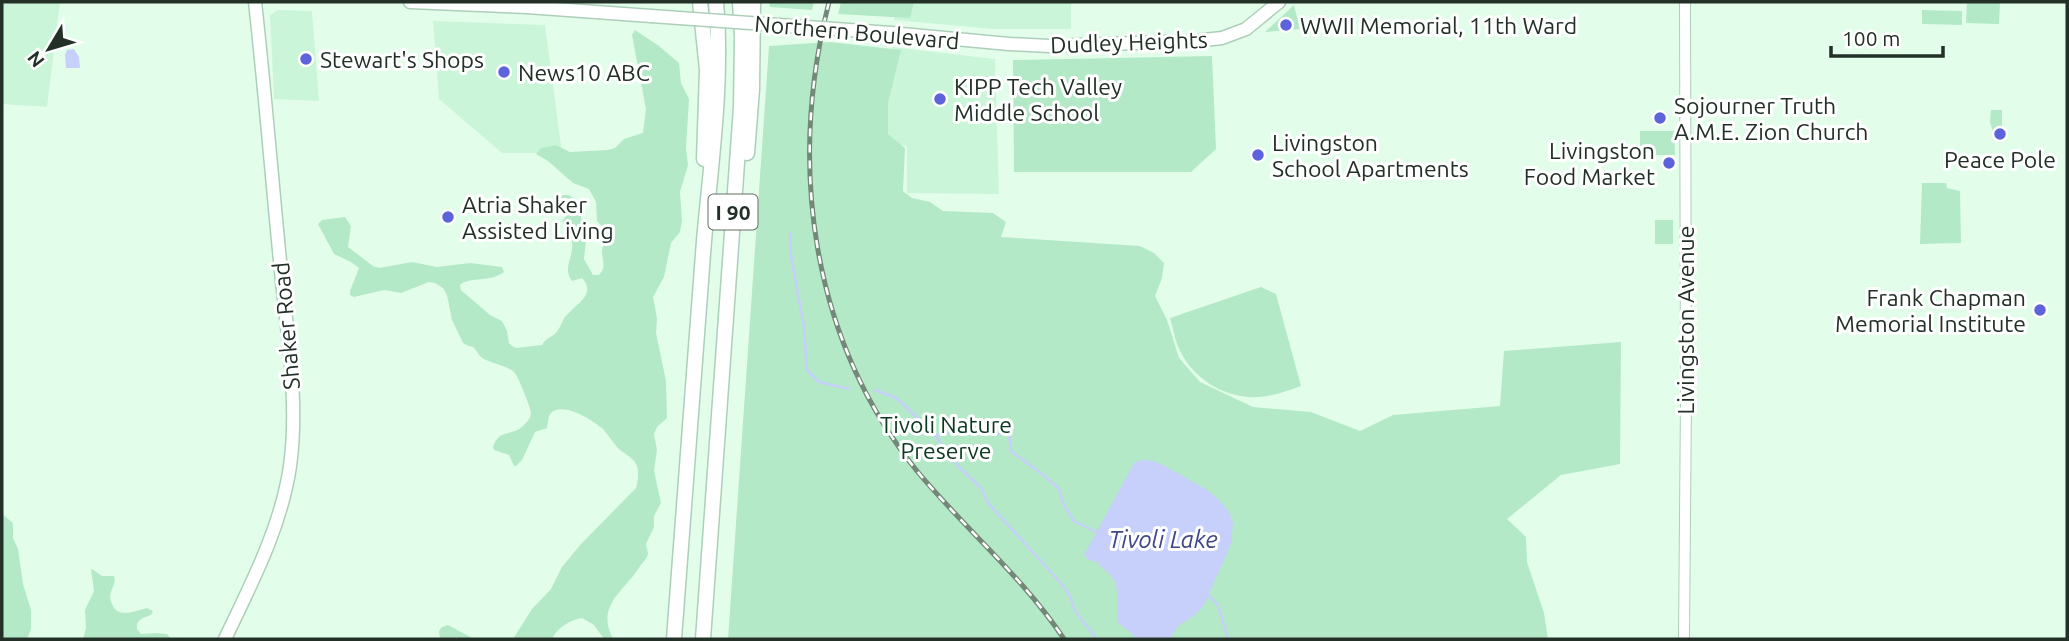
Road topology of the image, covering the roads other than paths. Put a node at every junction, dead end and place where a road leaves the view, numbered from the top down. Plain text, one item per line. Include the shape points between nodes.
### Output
1 (255, 2) edge
2 (410, 2) edge
3 (700, 2) edge
4 (716, 2) edge
5 (740, 2) edge
6 (753, 2) edge
7 (1279, 2) edge
8 (1685, 2) edge
9 (1009, 44) joint
10 (704, 241) junction
11 (719, 422) junction
12 (225, 639) edge
13 (674, 639) edge
14 (703, 639) edge
15 (1684, 639) edge

1 - 12 main road, Shaker Road via 289,359 292,443 273,531
2 - 9 main road, Northern Boulevard, bridge
3 - 10 highway via 707,70
4 - 10 highway, I 90 via 718,92
5 - 11 highway, I 90 via 741,107
6 - 11 highway via 750,119 729,366
7 - 9 main road, Dudley Heights via 1246,29 1222,38
8 - 15 street, Livingston Avenue
10 - 13 highway, I 90
11 - 14 highway, I 90

